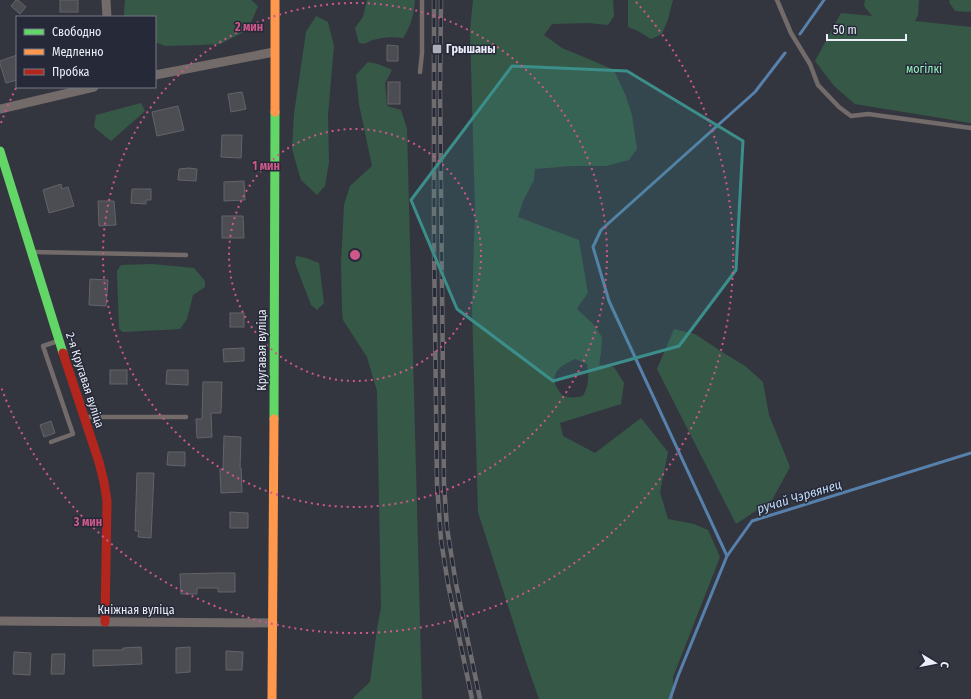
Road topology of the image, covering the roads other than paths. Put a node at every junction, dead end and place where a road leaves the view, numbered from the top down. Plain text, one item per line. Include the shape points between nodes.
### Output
1 (106, 0) edge
2 (275, 0) edge
3 (422, 0) edge
4 (777, 0) edge
5 (107, 16) edge
6 (274, 52) junction
7 (420, 72) dead end
8 (156, 75) edge
9 (90, 88) edge
10 (0, 109) edge
11 (971, 128) edge
12 (0, 151) edge
13 (31, 252) junction
14 (186, 255) dead end
15 (59, 340) junction
16 (84, 417) junction
17 (186, 417) dead end
18 (51, 442) dead end
19 (0, 621) edge
20 (105, 622) junction
21 (273, 623) junction
22 (272, 699) edge

1 - 5 street
2 - 6 street, Кругавая вуліца
3 - 7 lane
4 - 11 lane via 818,85 851,116 868,114
6 - 8 street
6 - 21 street, Кругавая вуліца
9 - 10 street
12 - 13 street, 2-я Кругавая вуліца
13 - 14 lane
13 - 15 street, 2-я Кругавая вуліца
15 - 16 street, 2-я Кругавая вуліца
15 - 18 lane via 43,346 74,434
16 - 17 lane
16 - 20 street, 2-я Кругавая вуліца via 99,462 107,501
19 - 20 street, Кніжная вуліца
20 - 21 street, Кніжная вуліца
21 - 22 street, Кругавая вуліца

